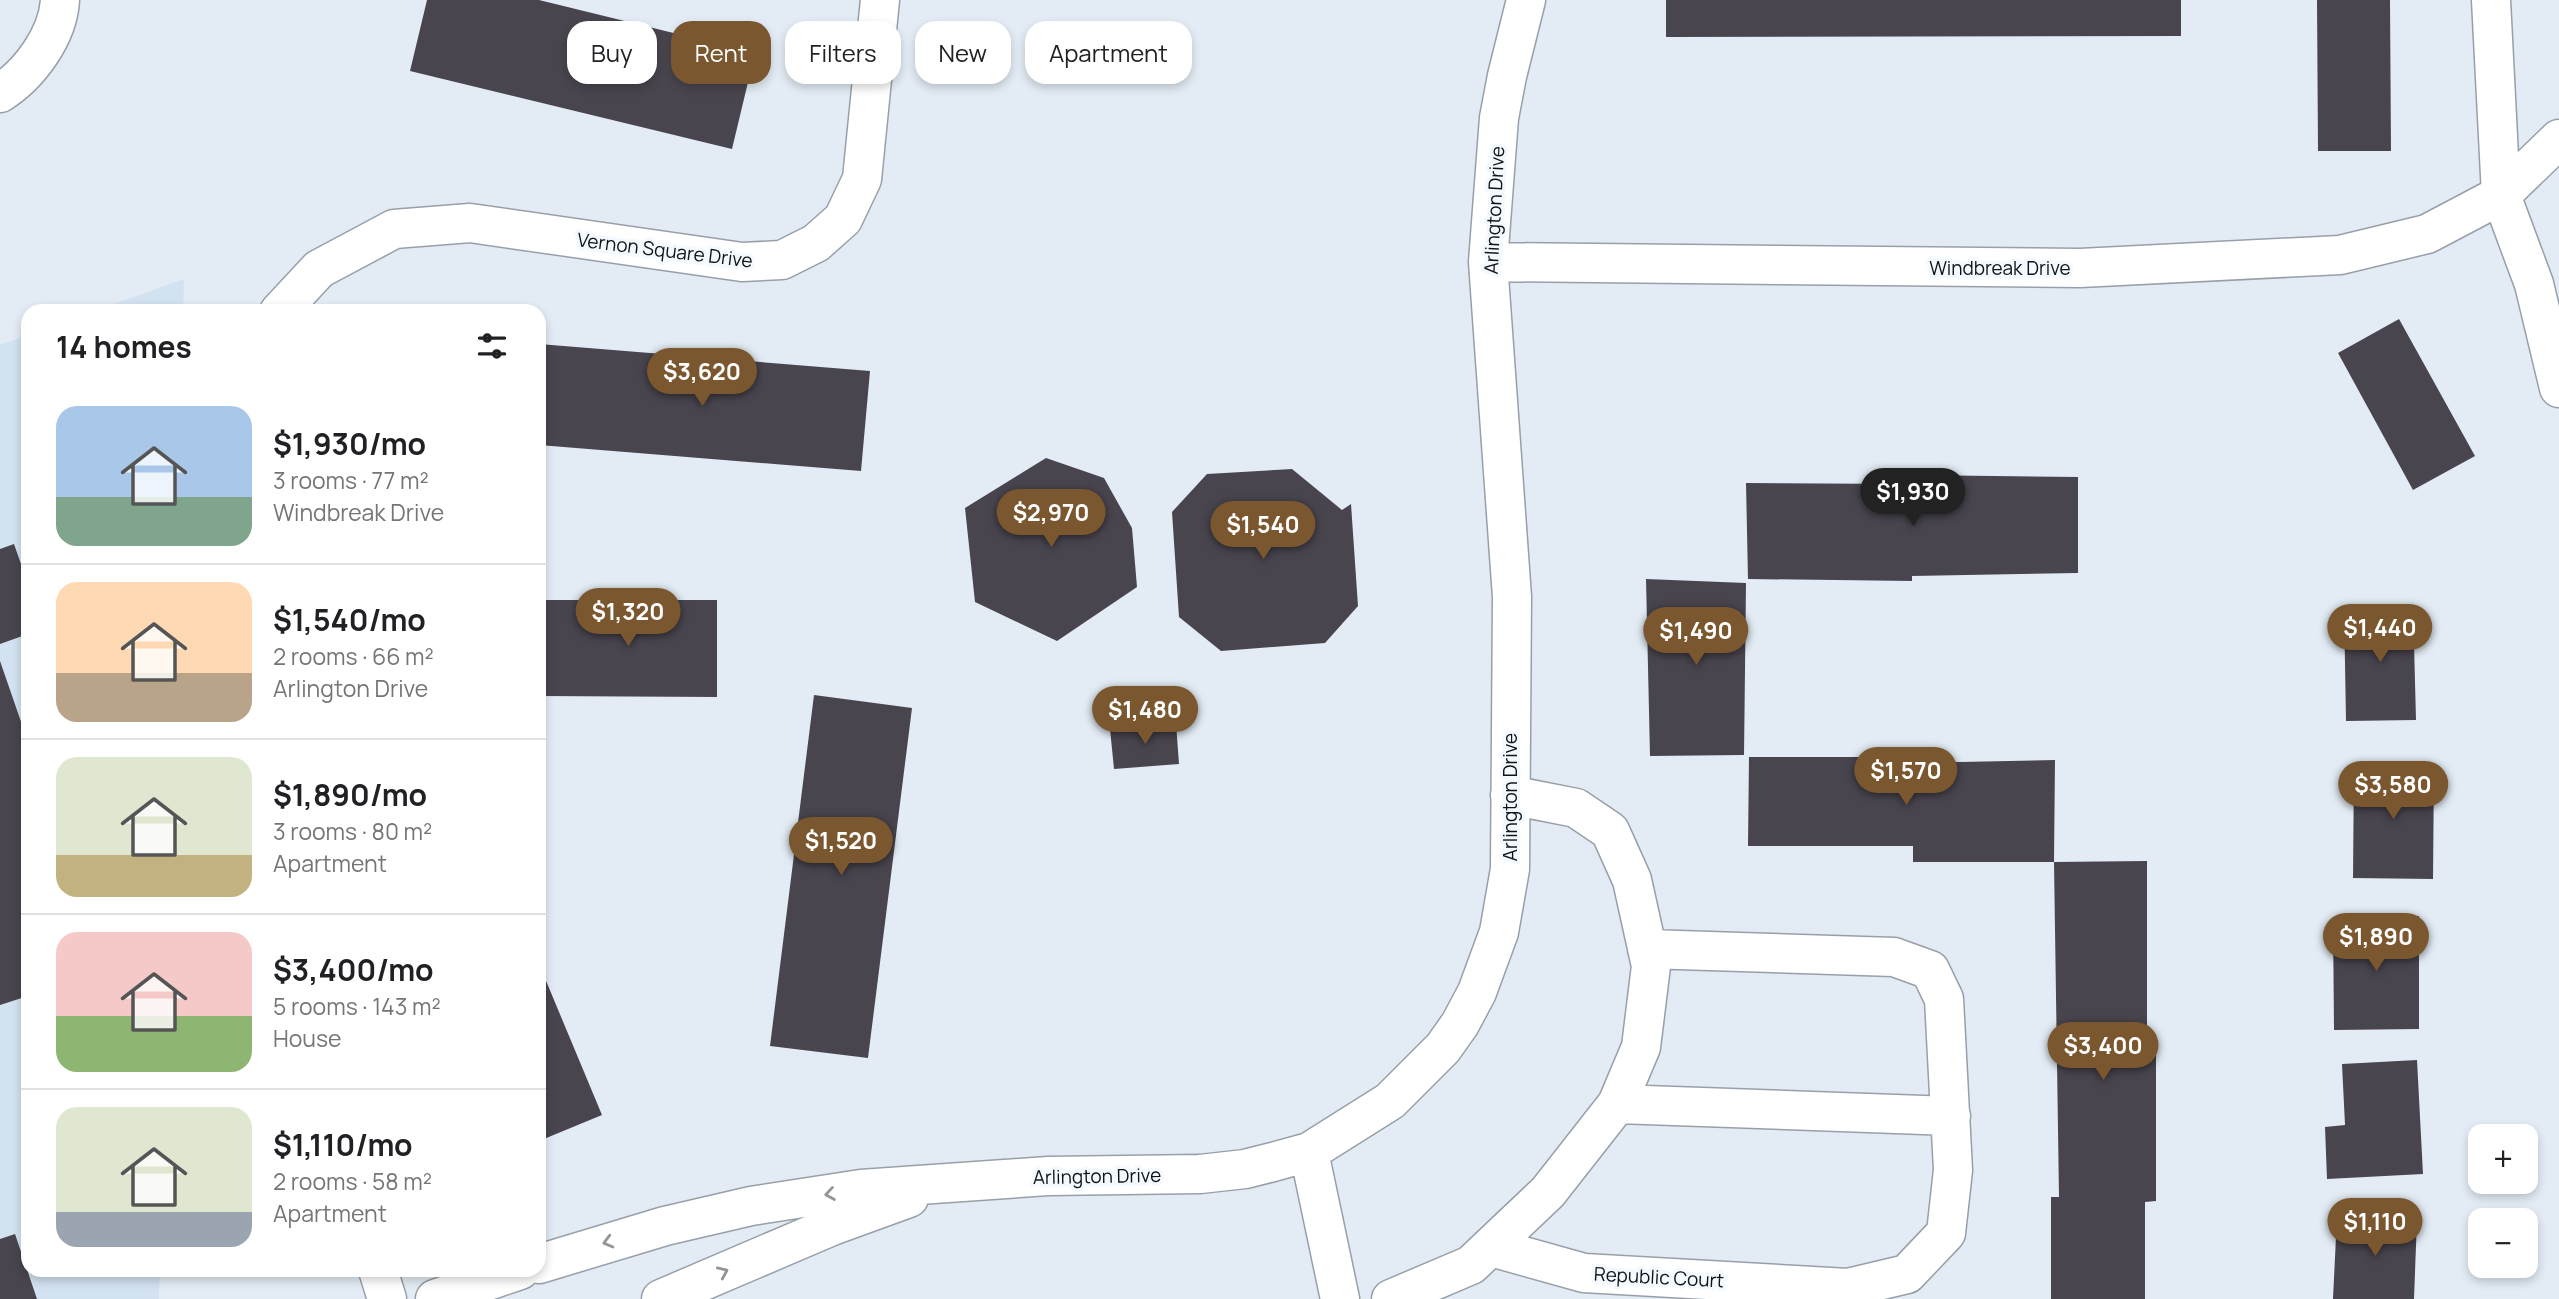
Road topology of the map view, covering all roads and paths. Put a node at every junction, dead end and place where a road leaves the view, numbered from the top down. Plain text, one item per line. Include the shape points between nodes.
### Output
1 (60, 0) edge
2 (880, 0) edge
3 (1526, 0) edge
4 (2490, 0) edge
5 (0, 93) edge
6 (2559, 139) edge
7 (2501, 195) junction
8 (1488, 262) junction
9 (2547, 283) edge
10 (286, 304) edge
11 (2559, 388) edge
12 (1510, 795) junction
13 (1647, 949) junction
14 (1617, 1104) junction
15 (1951, 1116) junction
16 (1309, 1152) junction
17 (947, 1184) junction
18 (1491, 1247) junction
19 (546, 1262) edge
20 (379, 1277) edge
21 (499, 1277) edge
22 (387, 1299) edge
23 (435, 1299) edge
24 (661, 1299) edge
25 (1340, 1299) edge
26 (1391, 1299) edge

1 - 5 street via 51,33 33,64
2 - 10 street, Vernon Square Drive via 862,179 844,219 816,243 782,260 743,262 470,223 394,229 319,269
3 - 8 street, Arlington Drive via 1499,118
4 - 7 street
6 - 7 street, Windbreak Drive
7 - 8 street, Windbreak Drive via 2427,234 2340,255 2080,268
7 - 9 street
8 - 12 street, Arlington Drive via 1512,597
9 - 11 street
12 - 13 street via 1576,808 1610,831 1632,880
12 - 16 street, Arlington Drive via 1510,869 1499,932 1460,1024 1443,1048 1390,1101
13 - 14 street via 1651,966 1640,1047
13 - 15 street, Republic Court via 1894,957 1930,970 1944,999
14 - 15 street
14 - 18 street via 1548,1192
15 - 18 street, Republic Court via 1954,1170 1945,1233 1907,1274 1848,1288 1584,1273
16 - 17 street, Arlington Drive via 1245,1169 1200,1174 1048,1176
16 - 25 street
17 -> 19 street, Arlington Drive via 861,1189 751,1206
24 -> 17 street, Arlington Drive via 832,1226
18 - 26 street via 1471,1265
20 - 22 street
21 - 23 street

